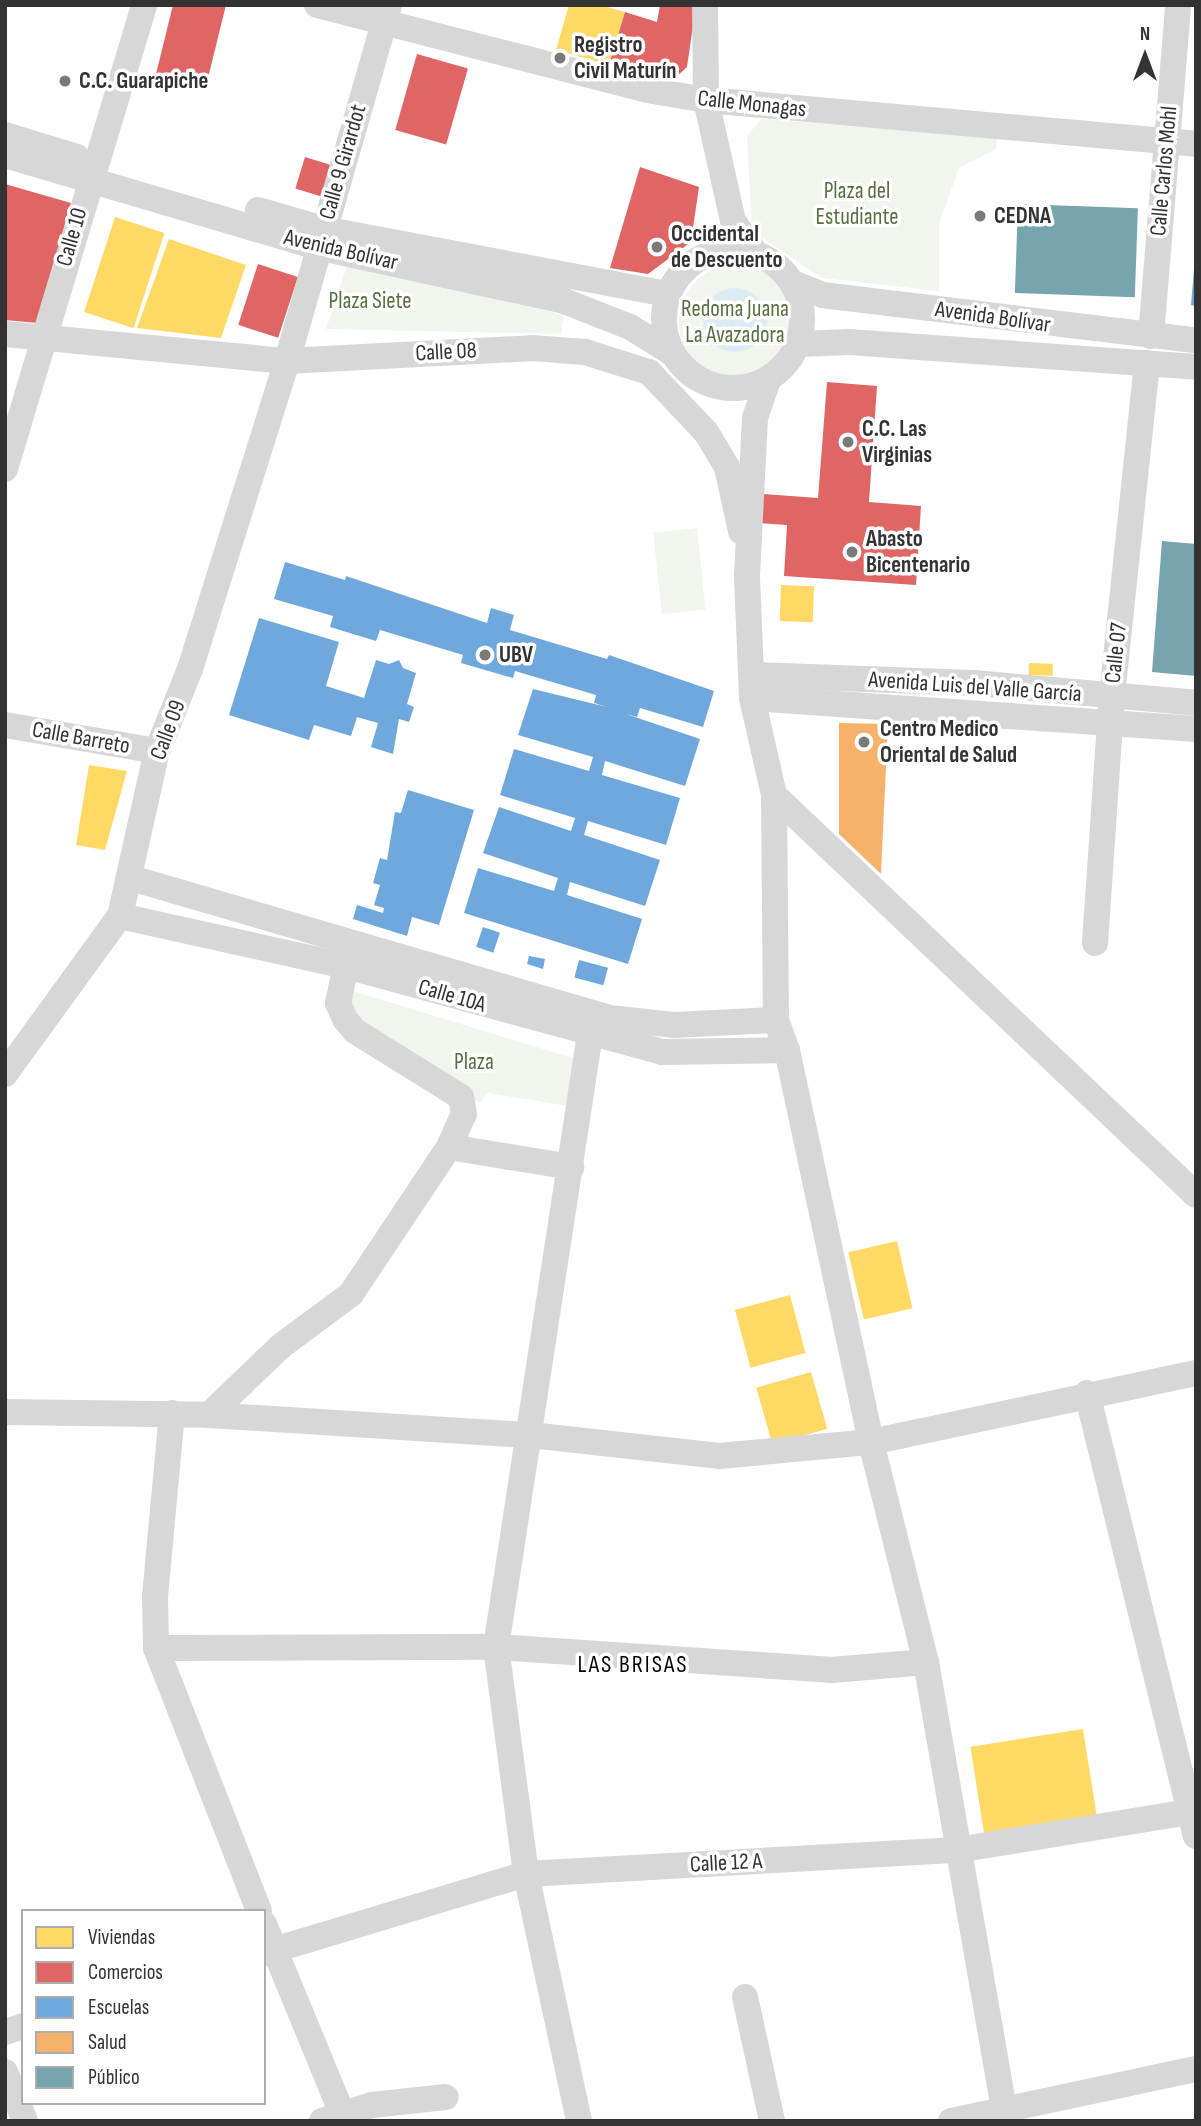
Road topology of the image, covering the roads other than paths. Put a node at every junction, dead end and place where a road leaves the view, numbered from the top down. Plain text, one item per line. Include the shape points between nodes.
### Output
1 (144, 5) edge
2 (317, 5) edge
3 (705, 5) edge
4 (1178, 5) edge
5 (387, 13) edge
6 (706, 100) junction
7 (5, 135) edge
8 (1167, 141) junction
9 (1196, 144) edge
10 (5, 155) edge
11 (92, 171) junction
12 (733, 221) junction
13 (320, 238) junction
14 (755, 253) junction
15 (708, 254) junction
16 (793, 282) junction
17 (667, 294) junction
18 (5, 334) edge
19 (1150, 336) junction
20 (43, 338) junction
21 (1196, 340) edge
22 (799, 344) junction
23 (672, 353) junction
24 (287, 361) junction
25 (1147, 363) junction
26 (1196, 367) edge
27 (768, 380) junction
28 (5, 469) edge
29 (747, 578) junction
30 (753, 687) junction
31 (1196, 702) edge
32 (1111, 709) junction
33 (5, 725) edge
34 (1196, 729) edge
35 (157, 751) junction
36 (774, 794) junction
37 (131, 878) junction
38 (120, 915) junction
39 (1095, 943) dead end
40 (346, 966) junction
41 (776, 1020) junction
42 (590, 1034) junction
43 (786, 1050) junction
44 (14, 1051) edge
45 (5, 1074) edge
46 (449, 1147) junction
47 (571, 1167) junction
48 (1196, 1195) edge
49 (1196, 1373) edge
50 (1087, 1393) junction
51 (5, 1412) edge
52 (172, 1413) junction
53 (209, 1415) junction
54 (530, 1434) junction
55 (871, 1441) junction
56 (496, 1647) junction
57 (156, 1648) junction
58 (926, 1662) junction
59 (1194, 1820) edge
60 (957, 1850) junction
61 (526, 1874) junction
62 (258, 1909) edge
63 (269, 1951) edge
64 (745, 1997) dead end
65 (1196, 2069) edge
66 (5, 2072) edge
67 (446, 2097) dead end
68 (1005, 2116) edge
69 (336, 2118) edge
70 (25, 2121) edge
71 (579, 2121) edge
72 (772, 2121) edge
73 (951, 2121) edge

1 - 11 street, Calle 10
2 - 5 street, Calle Monagas
3 - 6 street
4 - 8 street, Calle Carlos Mohl
5 - 6 street, Calle Monagas via 647,90
5 - 13 street, Calle 9 Girardot
6 - 8 street, Calle Monagas
6 - 12 street
7 - 11 street, Avenida Bolívar
8 - 9 street, Calle Monagas
8 - 19 street, Calle Carlos Mohl
10 - 11 street, Avenida Bolívar
11 - 13 street, Avenida Bolívar
11 - 20 street, Calle 10
12 - 14 street
12 - 15 street
13 - 17 street, Avenida Bolívar
13 - 23 street, Avenida Bolívar via 564,300 630,327
13 - 24 street, Calle 9 Girardot
14 - 15 street via 731,250
14 - 16 street
15 - 17 street via 684,270
16 - 19 street, Avenida Bolívar via 822,295
16 - 22 street via 802,313
17 - 23 street via 665,334
18 - 20 street, Calle 08
19 - 21 street, Avenida Bolívar
20 - 24 street, Calle 08
20 - 28 street, Calle 10
22 - 25 street, Avenida Bolívar via 849,342
22 - 27 street via 786,365
23 - 27 street via 685,370 714,386 747,388
24 - 29 street, Calle 08 via 532,348 585,352 649,372 706,432 727,467
24 - 35 street, Calle 09 via 190,669
25 - 26 street, Avenida Bolívar
25 - 32 street, Calle 07
27 - 29 street via 755,418
29 - 30 street
30 - 32 street, Avenida Luis del Valle García
30 - 36 street
31 - 32 street, Avenida Luis del Valle García
32 - 34 street, Avenida Luis del Valle García
32 - 39 street, Calle 07
33 - 35 street, Calle Barreto
35 - 37 street, Calle 09
36 - 41 street
36 - 48 street
37 - 38 street, Calle 09
37 - 41 street, Calle 10A via 609,1018 674,1025
38 - 40 street, Calle 10A
38 - 44 street, Calle 09
40 - 42 street, Calle 10A
40 - 46 street via 338,1003 355,1031 466,1104
41 - 43 street
42 - 43 street, Calle 10A via 662,1052
42 - 47 street
43 - 55 street
44 - 45 street, Calle 09
46 - 47 street
46 - 53 street via 351,1294 281,1346
47 - 54 street
49 - 50 street
50 - 55 street
50 - 59 street
51 - 52 street
52 - 53 street
52 - 57 street via 154,1610
53 - 54 street
54 - 55 street via 719,1456
54 - 56 street
55 - 58 street
56 - 57 street
56 - 58 street via 802,1670
56 - 61 street
57 - 62 street
58 - 60 street
59 - 60 street, Calle 12 A
60 - 61 street, Calle 12 A
60 - 68 street
61 - 63 street, Calle 12 A
61 - 71 street
63 - 69 street
64 - 72 street
65 - 68 street
66 - 70 street
67 - 69 street
68 - 73 street

